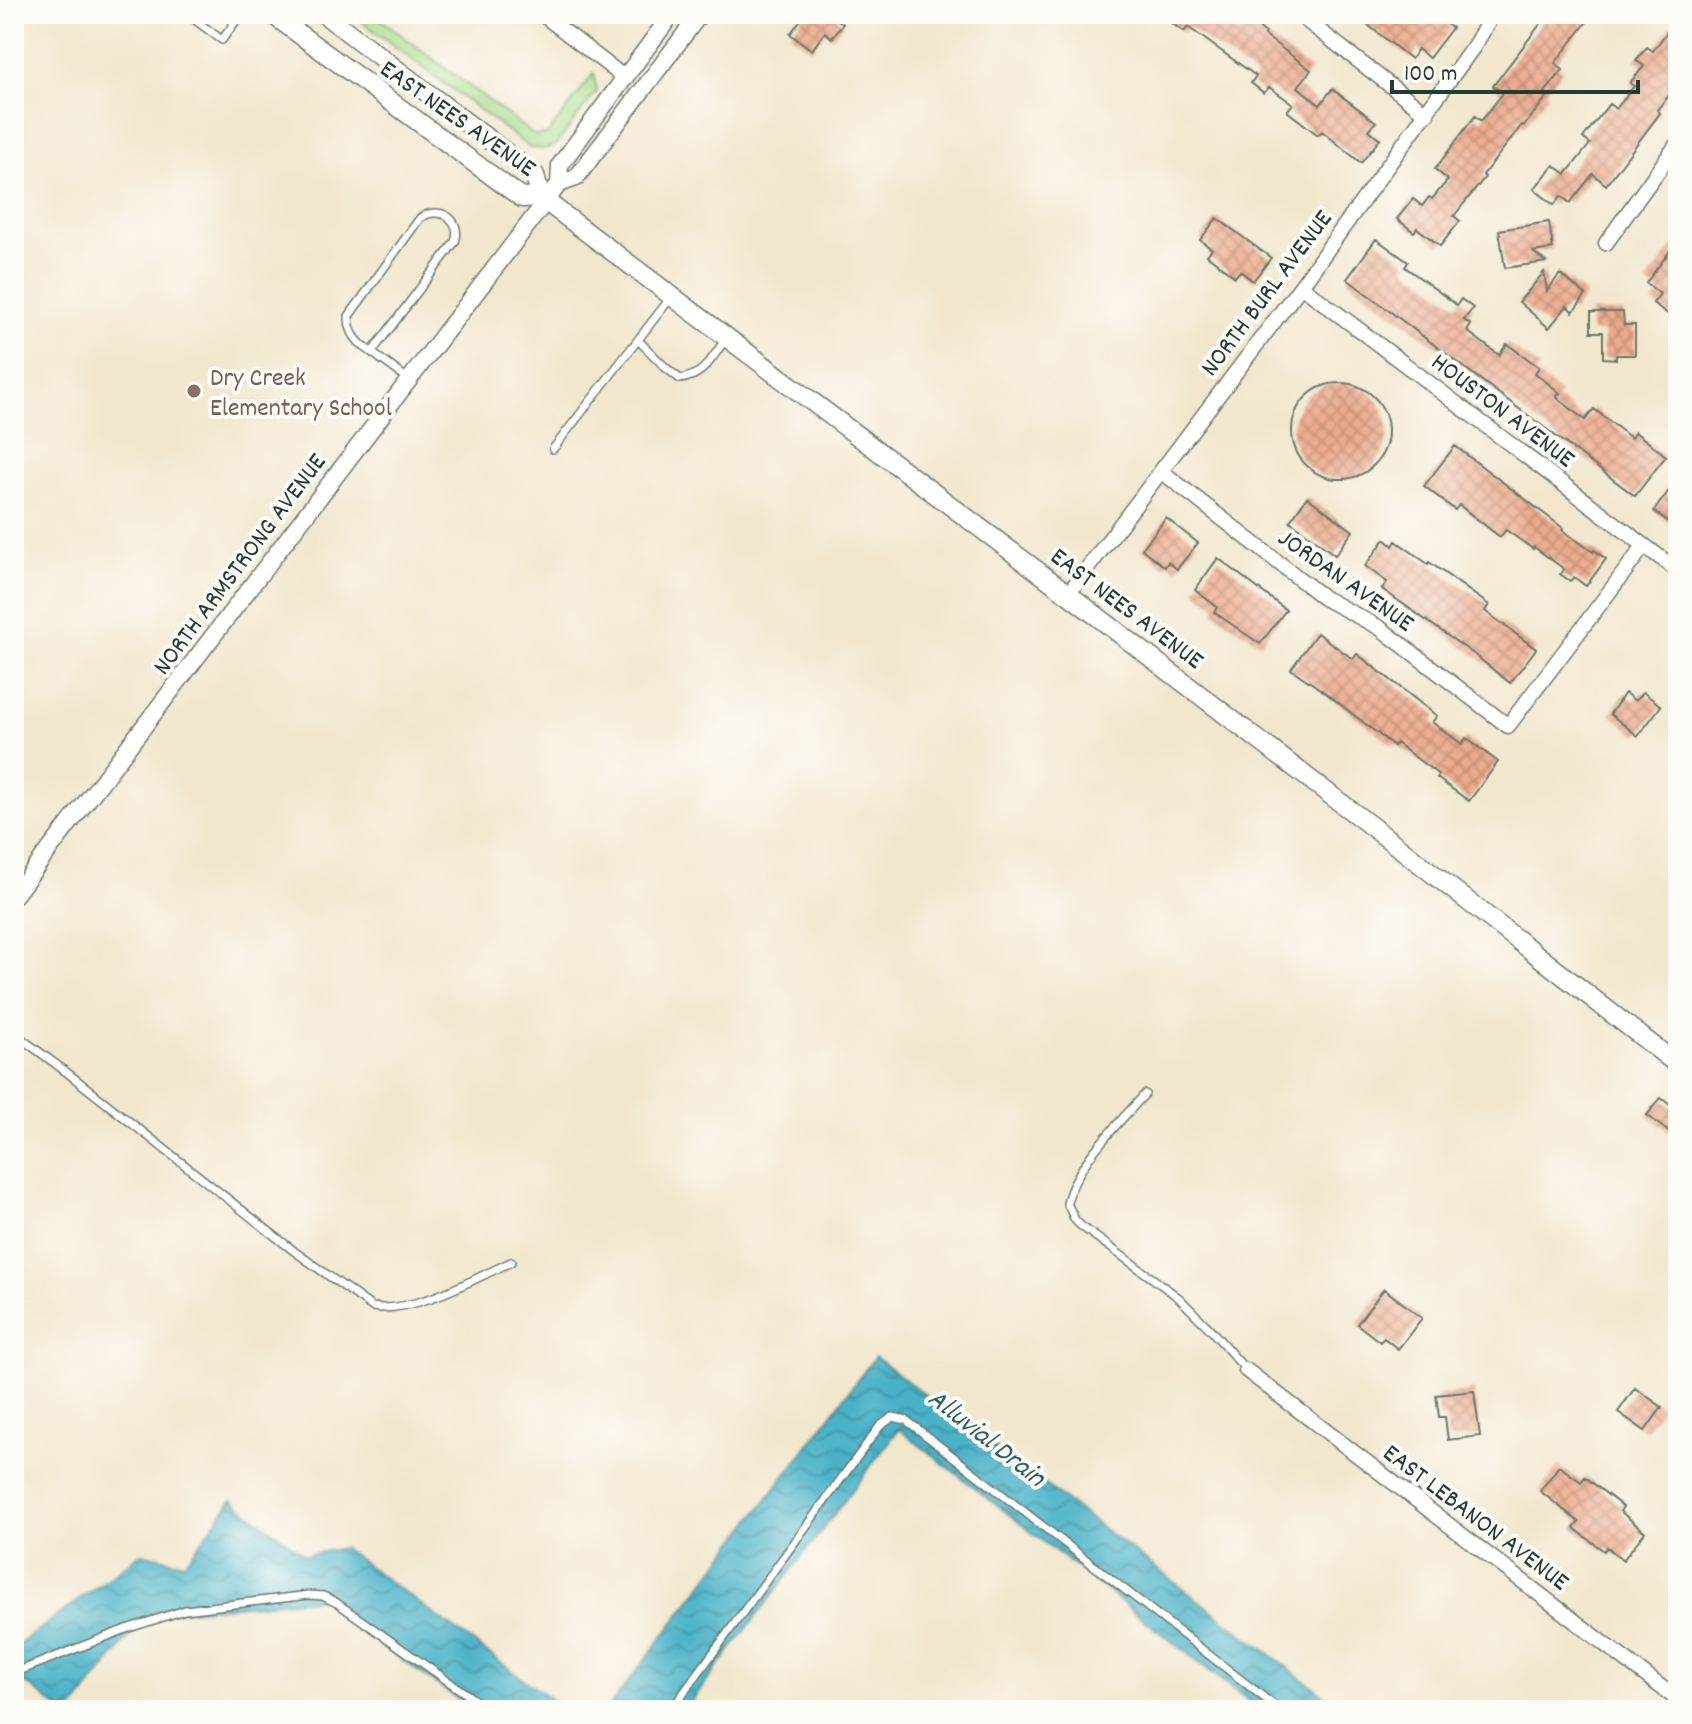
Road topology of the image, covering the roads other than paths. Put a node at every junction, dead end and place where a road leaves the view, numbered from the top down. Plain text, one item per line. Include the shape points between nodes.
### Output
1 (187, 14) edge
2 (241, 14) edge
3 (272, 14) edge
4 (324, 14) edge
5 (542, 14) edge
6 (672, 14) edge
7 (700, 14) edge
8 (1298, 14) edge
9 (1493, 14) edge
10 (625, 78) junction
11 (1427, 114) junction
12 (1678, 143) edge
13 (559, 184) junction
14 (543, 199) junction
15 (1606, 243) dead end
16 (1301, 286) junction
17 (672, 296) junction
18 (726, 338) junction
19 (638, 340) junction
20 (372, 352) junction
21 (408, 379) junction
22 (553, 449) dead end
23 (1161, 471) junction
24 (1644, 546) junction
25 (1678, 571) edge
26 (1068, 594) junction
27 (14, 896) edge
28 (14, 1033) edge
29 (1678, 1065) edge
30 (1145, 1094) dead end
31 (511, 1262) dead end
32 (1246, 1370) joint
33 (14, 1673) edge
34 (1678, 1700) edge
35 (489, 1710) edge
36 (671, 1710) edge
37 (1280, 1710) edge

1 - 2 lane via 222,40
3 - 14 main road, EAST NEES AVENUE via 522,198
4 - 14 main road, EAST NEES AVENUE via 535,175
5 - 10 street
6 - 10 street, NORTH ARMSTRONG AVENUE
7 - 13 street, NORTH ARMSTRONG AVENUE via 576,178
8 - 11 street
9 - 11 street, NORTH BURL AVENUE
10 - 13 street, NORTH ARMSTRONG AVENUE via 560,165
11 - 16 street, NORTH BURL AVENUE
12 - 15 street
13 - 14 street, NORTH ARMSTRONG AVENUE
14 - 17 main road, EAST NEES AVENUE
14 - 21 street, NORTH ARMSTRONG AVENUE
16 - 23 street, NORTH BURL AVENUE
16 - 24 street, HOUSTON AVENUE
17 - 18 main road, EAST NEES AVENUE
17 - 19 lane
18 - 19 lane via 700,373 680,379
18 - 26 main road, EAST NEES AVENUE
19 - 22 lane
20 - 20 lane via 455,242 456,225 446,215 420,218 349,316 349,327
20 - 21 lane
21 - 27 street, NORTH ARMSTRONG AVENUE
23 - 24 street, JORDAN AVENUE via 1324,598 1380,628 1508,726
23 - 26 street, NORTH BURL AVENUE
24 - 25 street, HOUSTON AVENUE
26 - 29 main road, EAST NEES AVENUE
28 - 31 lane via 372,1307 410,1304
30 - 32 lane via 1073,1182 1067,1203 1081,1226 1178,1297
32 - 34 street, EAST LEBANON AVENUE
33 - 35 lane via 185,1610 323,1596
36 - 37 lane via 880,1426 893,1417 906,1420

